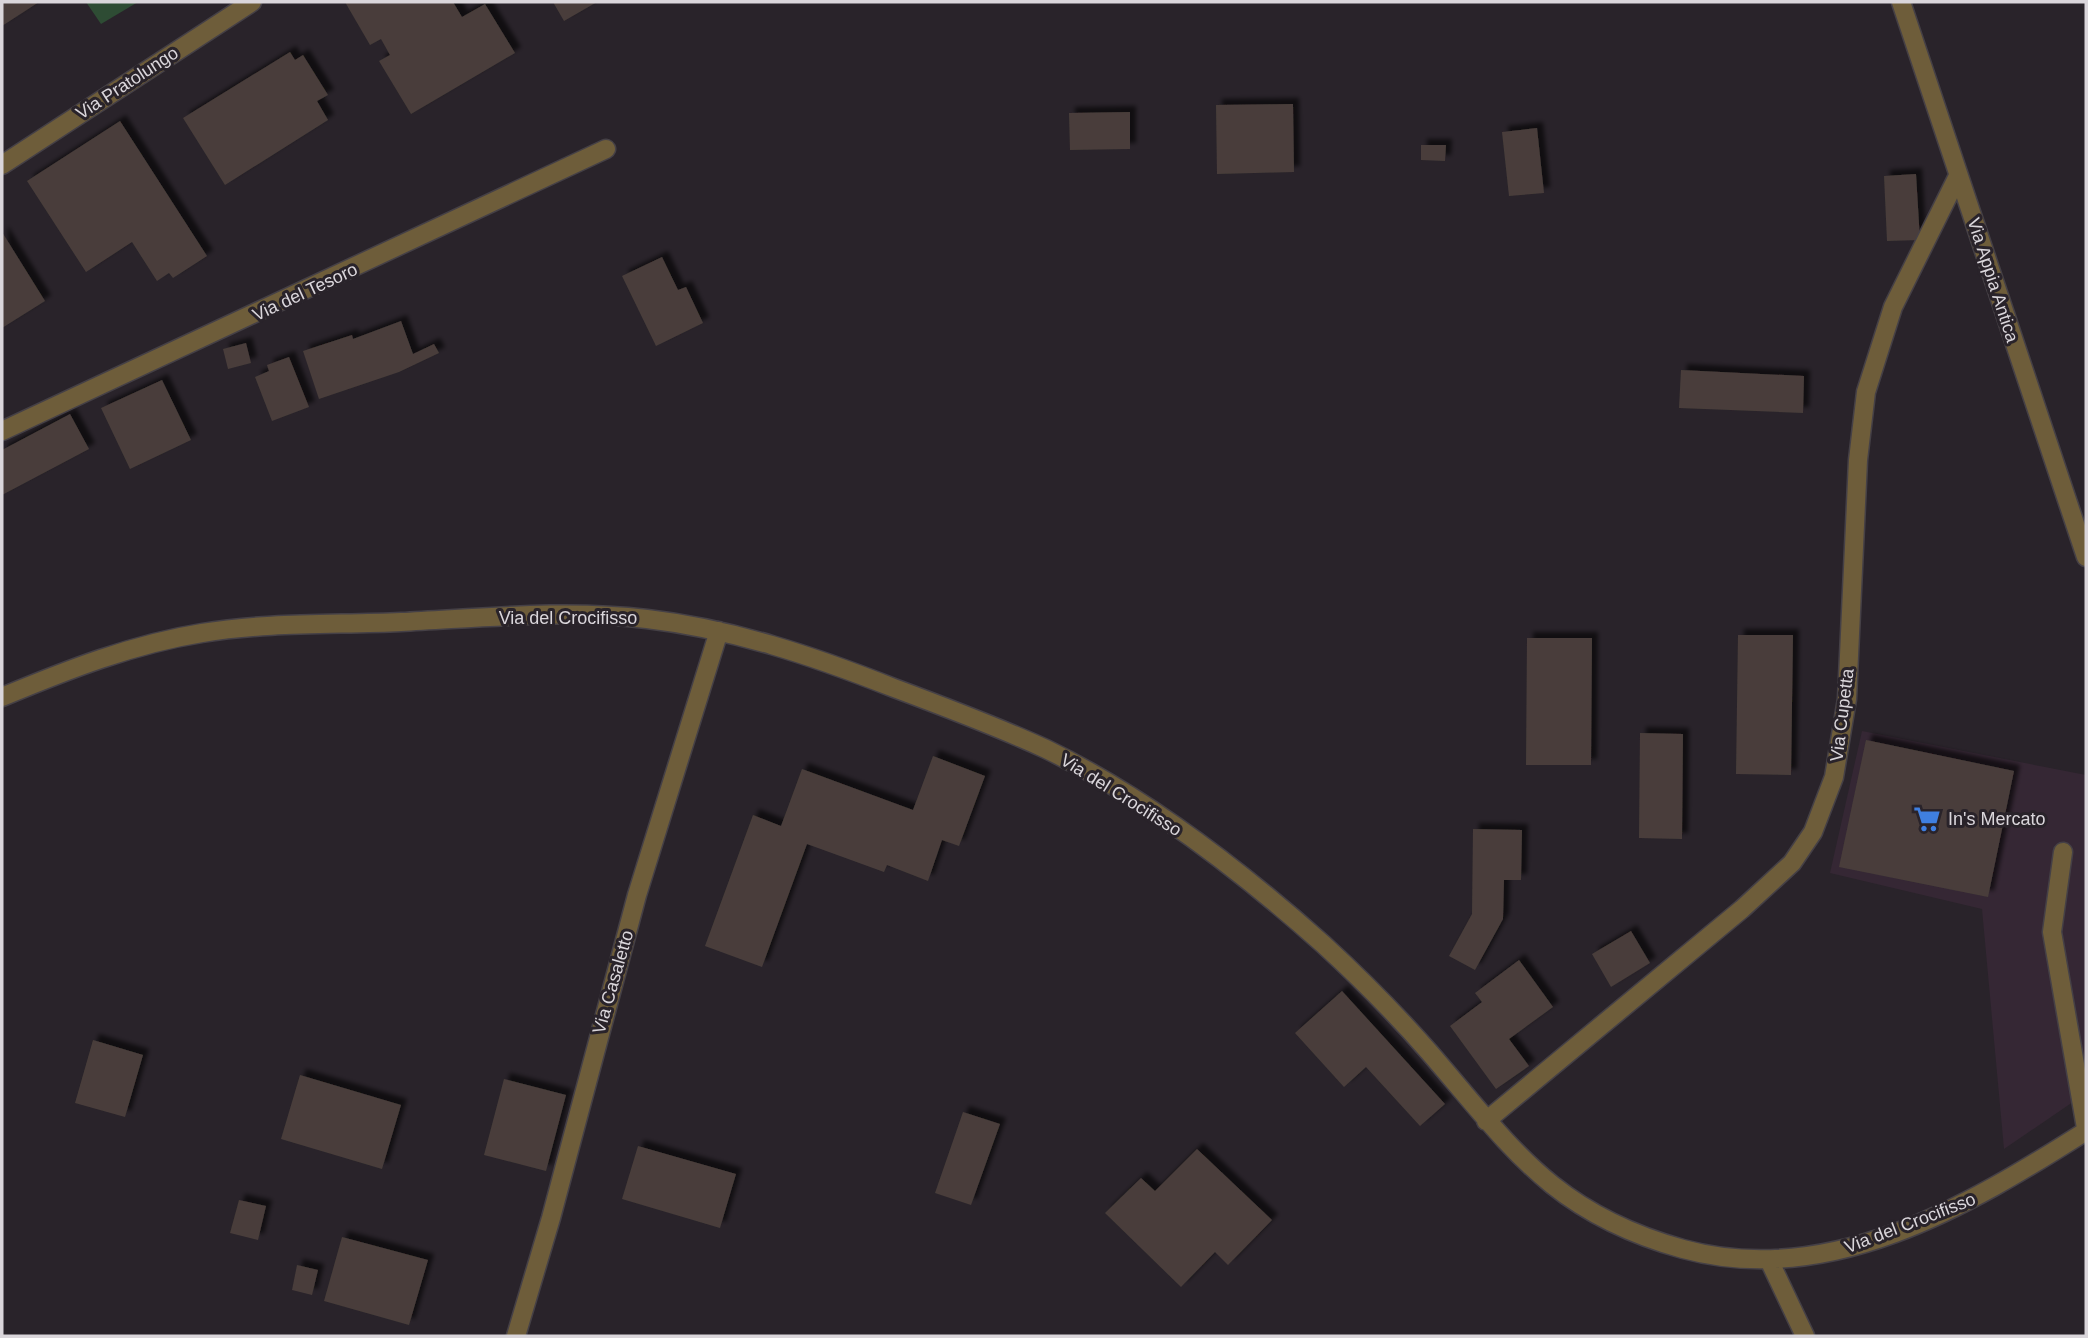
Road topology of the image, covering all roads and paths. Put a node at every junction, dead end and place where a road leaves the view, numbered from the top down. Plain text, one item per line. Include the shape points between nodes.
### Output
1 (252, 2) edge
2 (1901, 2) edge
3 (606, 149) dead end
4 (2, 165) edge
5 (1958, 176) junction
6 (2, 431) edge
7 (2086, 557) edge
8 (719, 631) junction
9 (2, 697) edge
10 (2063, 852) dead end
11 (1486, 1121) junction
12 (2086, 1130) edge
13 (1769, 1260) junction
14 (516, 1336) edge
15 (1805, 1336) edge

1 - 4 street, Via Pratolungo
2 - 5 street, Via Appia Antica
3 - 6 street, Via del Tesoro
5 - 7 street, Via Appia Antica
5 - 11 street, Via Cupetta via 1893,307 1866,392 1858,460 1847,699 1834,777 1813,832 1792,863 1742,909
8 - 9 street, Via del Crocifisso via 594,615 232,629 130,650
8 - 11 street, Via del Crocifisso via 820,659 984,722 1063,758 1129,796 1200,845 1339,959 1429,1051
8 - 14 street, Via Casaletto via 634,909
10 - 12 street via 2052,932
11 - 13 street, Via del Crocifisso via 1542,1178 1612,1222 1687,1250
12 - 13 street, Via del Crocifisso via 1983,1194 1905,1229 1842,1250
13 - 15 street

